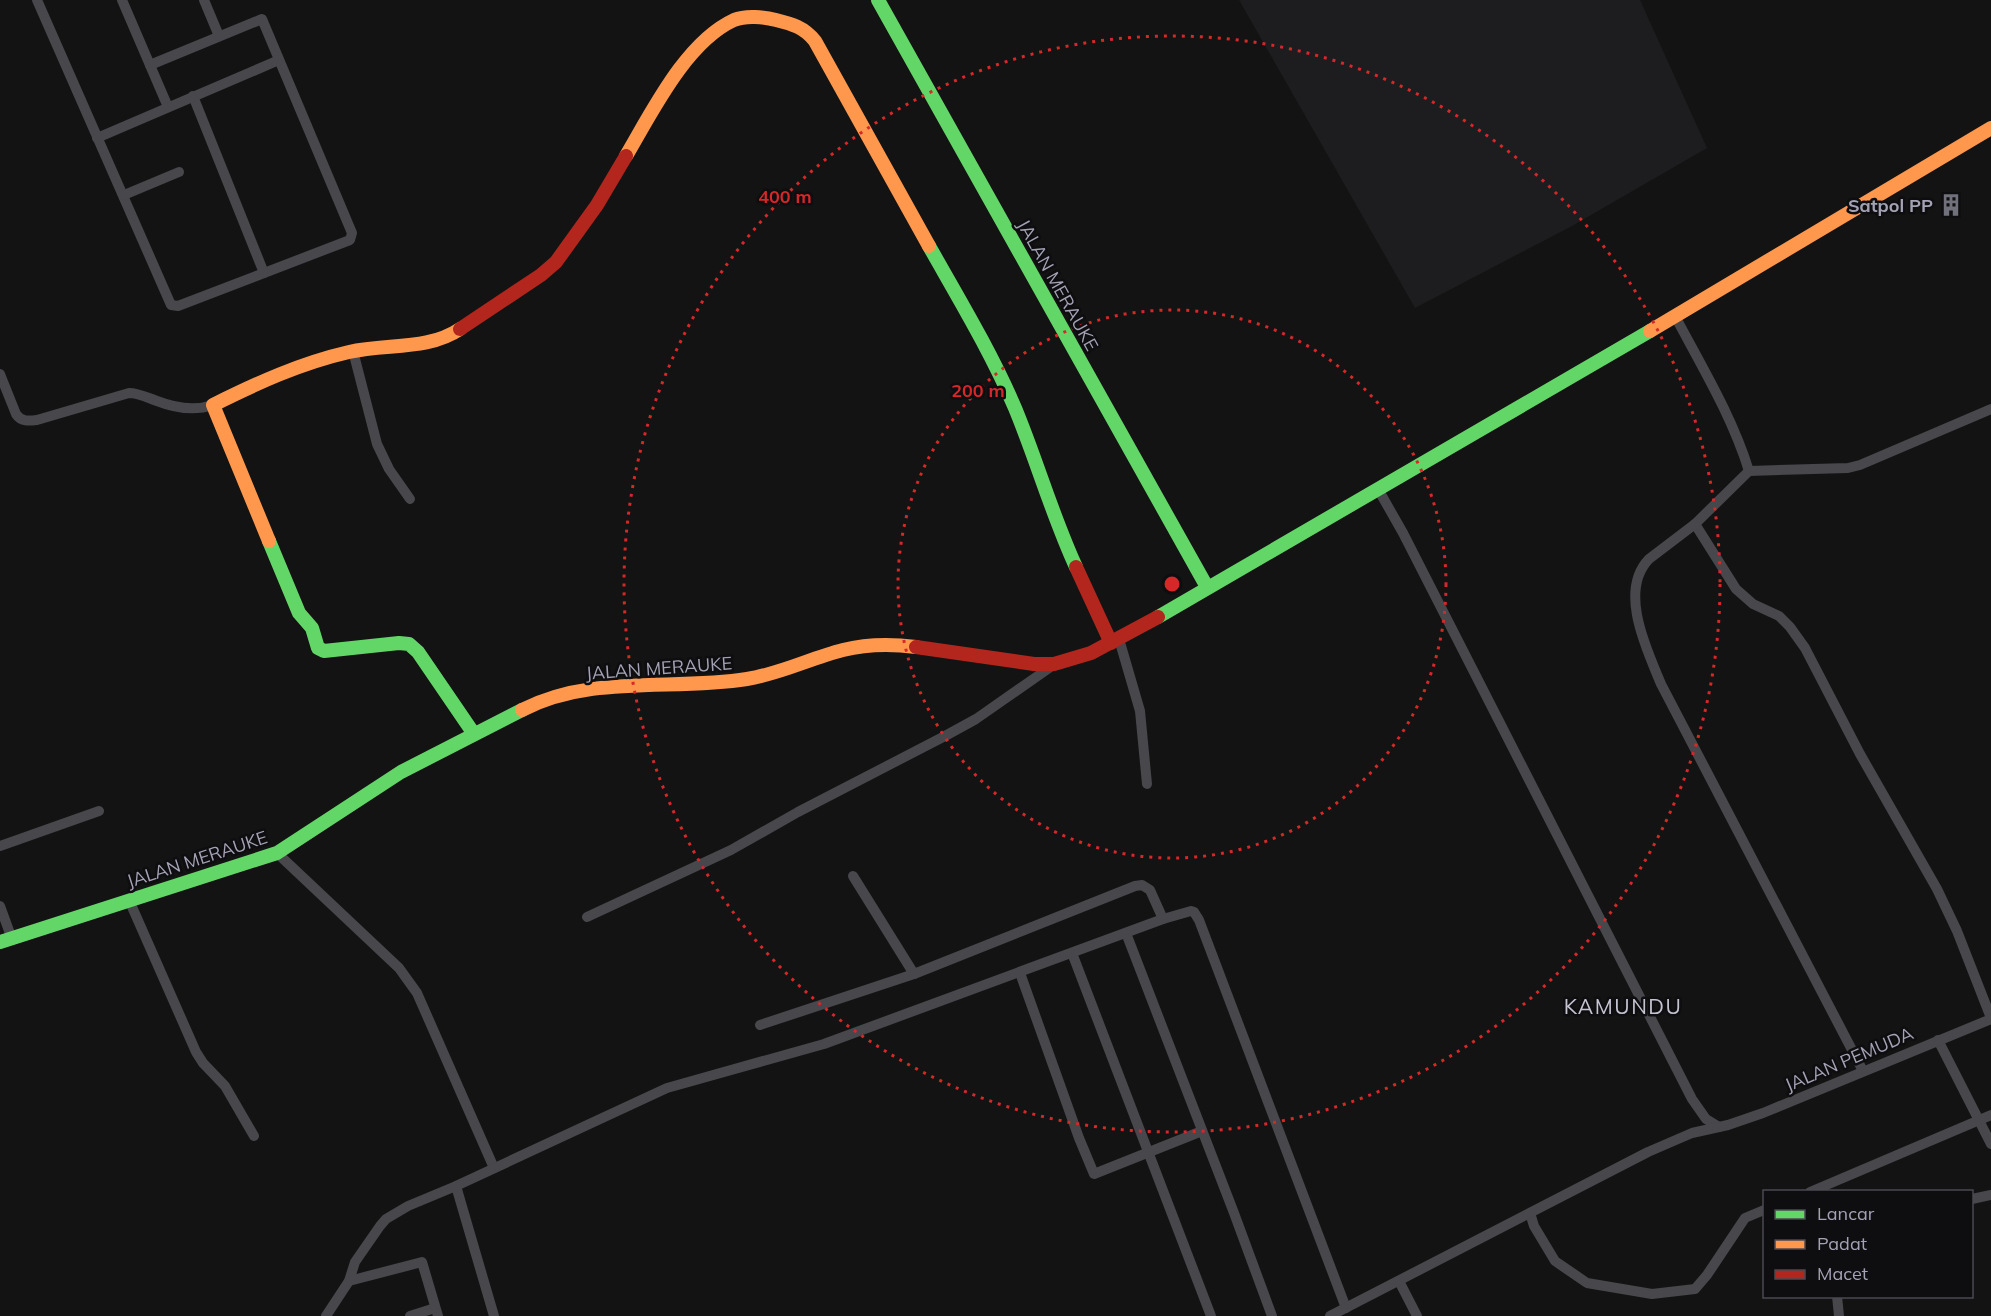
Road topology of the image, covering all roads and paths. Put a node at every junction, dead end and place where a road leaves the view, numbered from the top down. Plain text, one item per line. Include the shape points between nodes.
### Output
1 (37, 0) edge
2 (122, 0) edge
3 (204, 0) edge
4 (878, 0) edge
5 (219, 36) junction
6 (279, 60) junction
7 (150, 65) junction
8 (193, 96) junction
9 (168, 107) junction
10 (1991, 128) edge
11 (97, 138) junction
12 (179, 172) dead end
13 (124, 195) junction
14 (264, 273) junction
15 (1674, 316) junction
16 (352, 351) junction
17 (0, 374) edge
18 (213, 405) junction
19 (1991, 409) edge
20 (1749, 471) junction
21 (1378, 489) junction
22 (410, 499) dead end
23 (1695, 524) junction
24 (1207, 587) junction
25 (1115, 641) junction
26 (1055, 664) junction
27 (474, 734) junction
28 (1147, 784) dead end
29 (99, 811) dead end
30 (0, 846) edge
31 (277, 853) junction
32 (853, 876) dead end
33 (129, 900) junction
34 (0, 906) edge
35 (587, 917) dead end
36 (1163, 920) junction
37 (1126, 933) junction
38 (6, 940) edge
39 (1072, 953) junction
40 (1020, 973) junction
41 (914, 974) junction
42 (1991, 1018) edge
43 (760, 1025) dead end
44 (1938, 1040) junction
45 (1863, 1071) junction
46 (1986, 1118) edge
47 (1719, 1127) junction
48 (1202, 1131) junction
49 (254, 1136) dead end
50 (1991, 1144) edge
51 (1148, 1152) junction
52 (494, 1168) junction
53 (456, 1186) junction
54 (1812, 1190) edge
55 (1991, 1195) edge
56 (1973, 1199) edge
57 (1763, 1210) edge
58 (1530, 1213) junction
59 (349, 1281) junction
60 (1399, 1281) junction
61 (1837, 1298) edge
62 (1346, 1308) junction
63 (436, 1312) edge
64 (326, 1316) edge
65 (410, 1316) edge
66 (494, 1316) edge
67 (1211, 1316) edge
68 (1272, 1316) edge
69 (1330, 1316) edge
70 (1417, 1316) edge
71 (1839, 1316) edge

1 - 11 street
2 - 7 street
3 - 5 street
4 - 24 main road, JALAN MERAUKE
5 - 6 street via 262,19
5 - 7 street
6 - 8 street
6 - 14 street via 352,236 348,241
7 - 9 street
8 - 9 street
8 - 14 street
9 - 11 street
10 - 15 main road, JALAN MERAUKE
11 - 13 street
12 - 13 street
13 - 14 street via 172,306
15 - 20 street via 1724,407
15 - 21 main road, JALAN MERAUKE
16 - 18 main road via 268,378
16 - 22 street via 377,444 389,470
16 - 25 main road via 440,340 541,275 561,256 597,205 678,70 699,46 724,25 742,17 790,23 815,41 993,361 1015,409 1058,528
17 - 18 street via 18,418 26,421 129,393 192,409
18 - 27 main road via 298,613 312,628 318,648 324,651 409,644
19 - 20 street via 1860,465
20 - 23 street
21 - 24 main road, JALAN MERAUKE
21 - 47 street via 1692,1099 1706,1119
23 - 42 street via 1736,589 1753,604 1779,616 1805,648 1937,889
23 - 45 street via 1643,566 1636,597 1642,635 1661,684
24 - 25 main road, JALAN MERAUKE
25 - 26 main road, JALAN MERAUKE
25 - 28 street via 1140,711
26 - 27 main road, JALAN MERAUKE via 890,645 853,647 748,680 627,685 565,694 534,704
26 - 35 street via 945,736 731,850
27 - 31 main road, JALAN MERAUKE via 401,772
29 - 30 street
31 - 33 main road, JALAN MERAUKE
31 - 52 street via 399,968 417,993
32 - 41 street
33 - 38 main road, JALAN MERAUKE
33 - 49 street via 196,1052 225,1086
34 - 38 street
36 - 37 street
36 - 41 street via 1150,890 1135,886
36 - 62 street via 1191,911 1197,916
37 - 39 street
37 - 48 street
39 - 40 street
39 - 51 street
40 - 51 street via 1094,1174
40 - 52 street via 824,1044 667,1088
41 - 43 street
42 - 44 street, JALAN PEMUDA
44 - 45 street, JALAN PEMUDA
44 - 46 street
45 - 47 street, JALAN PEMUDA
46 - 50 street
46 - 54 street
47 - 58 street, JALAN PEMUDA via 1684,1136
48 - 51 street
48 - 68 street
51 - 67 street
52 - 53 street
53 - 59 street via 386,1219 355,1262
53 - 66 street
55 - 56 street
57 - 58 street via 1745,1218 1695,1289 1652,1294 1587,1283 1555,1261
58 - 60 street, JALAN PEMUDA
59 - 63 street via 422,1262
59 - 64 street
60 - 62 street, JALAN PEMUDA
60 - 70 street
61 - 71 street
62 - 69 street, JALAN PEMUDA
63 - 65 street

